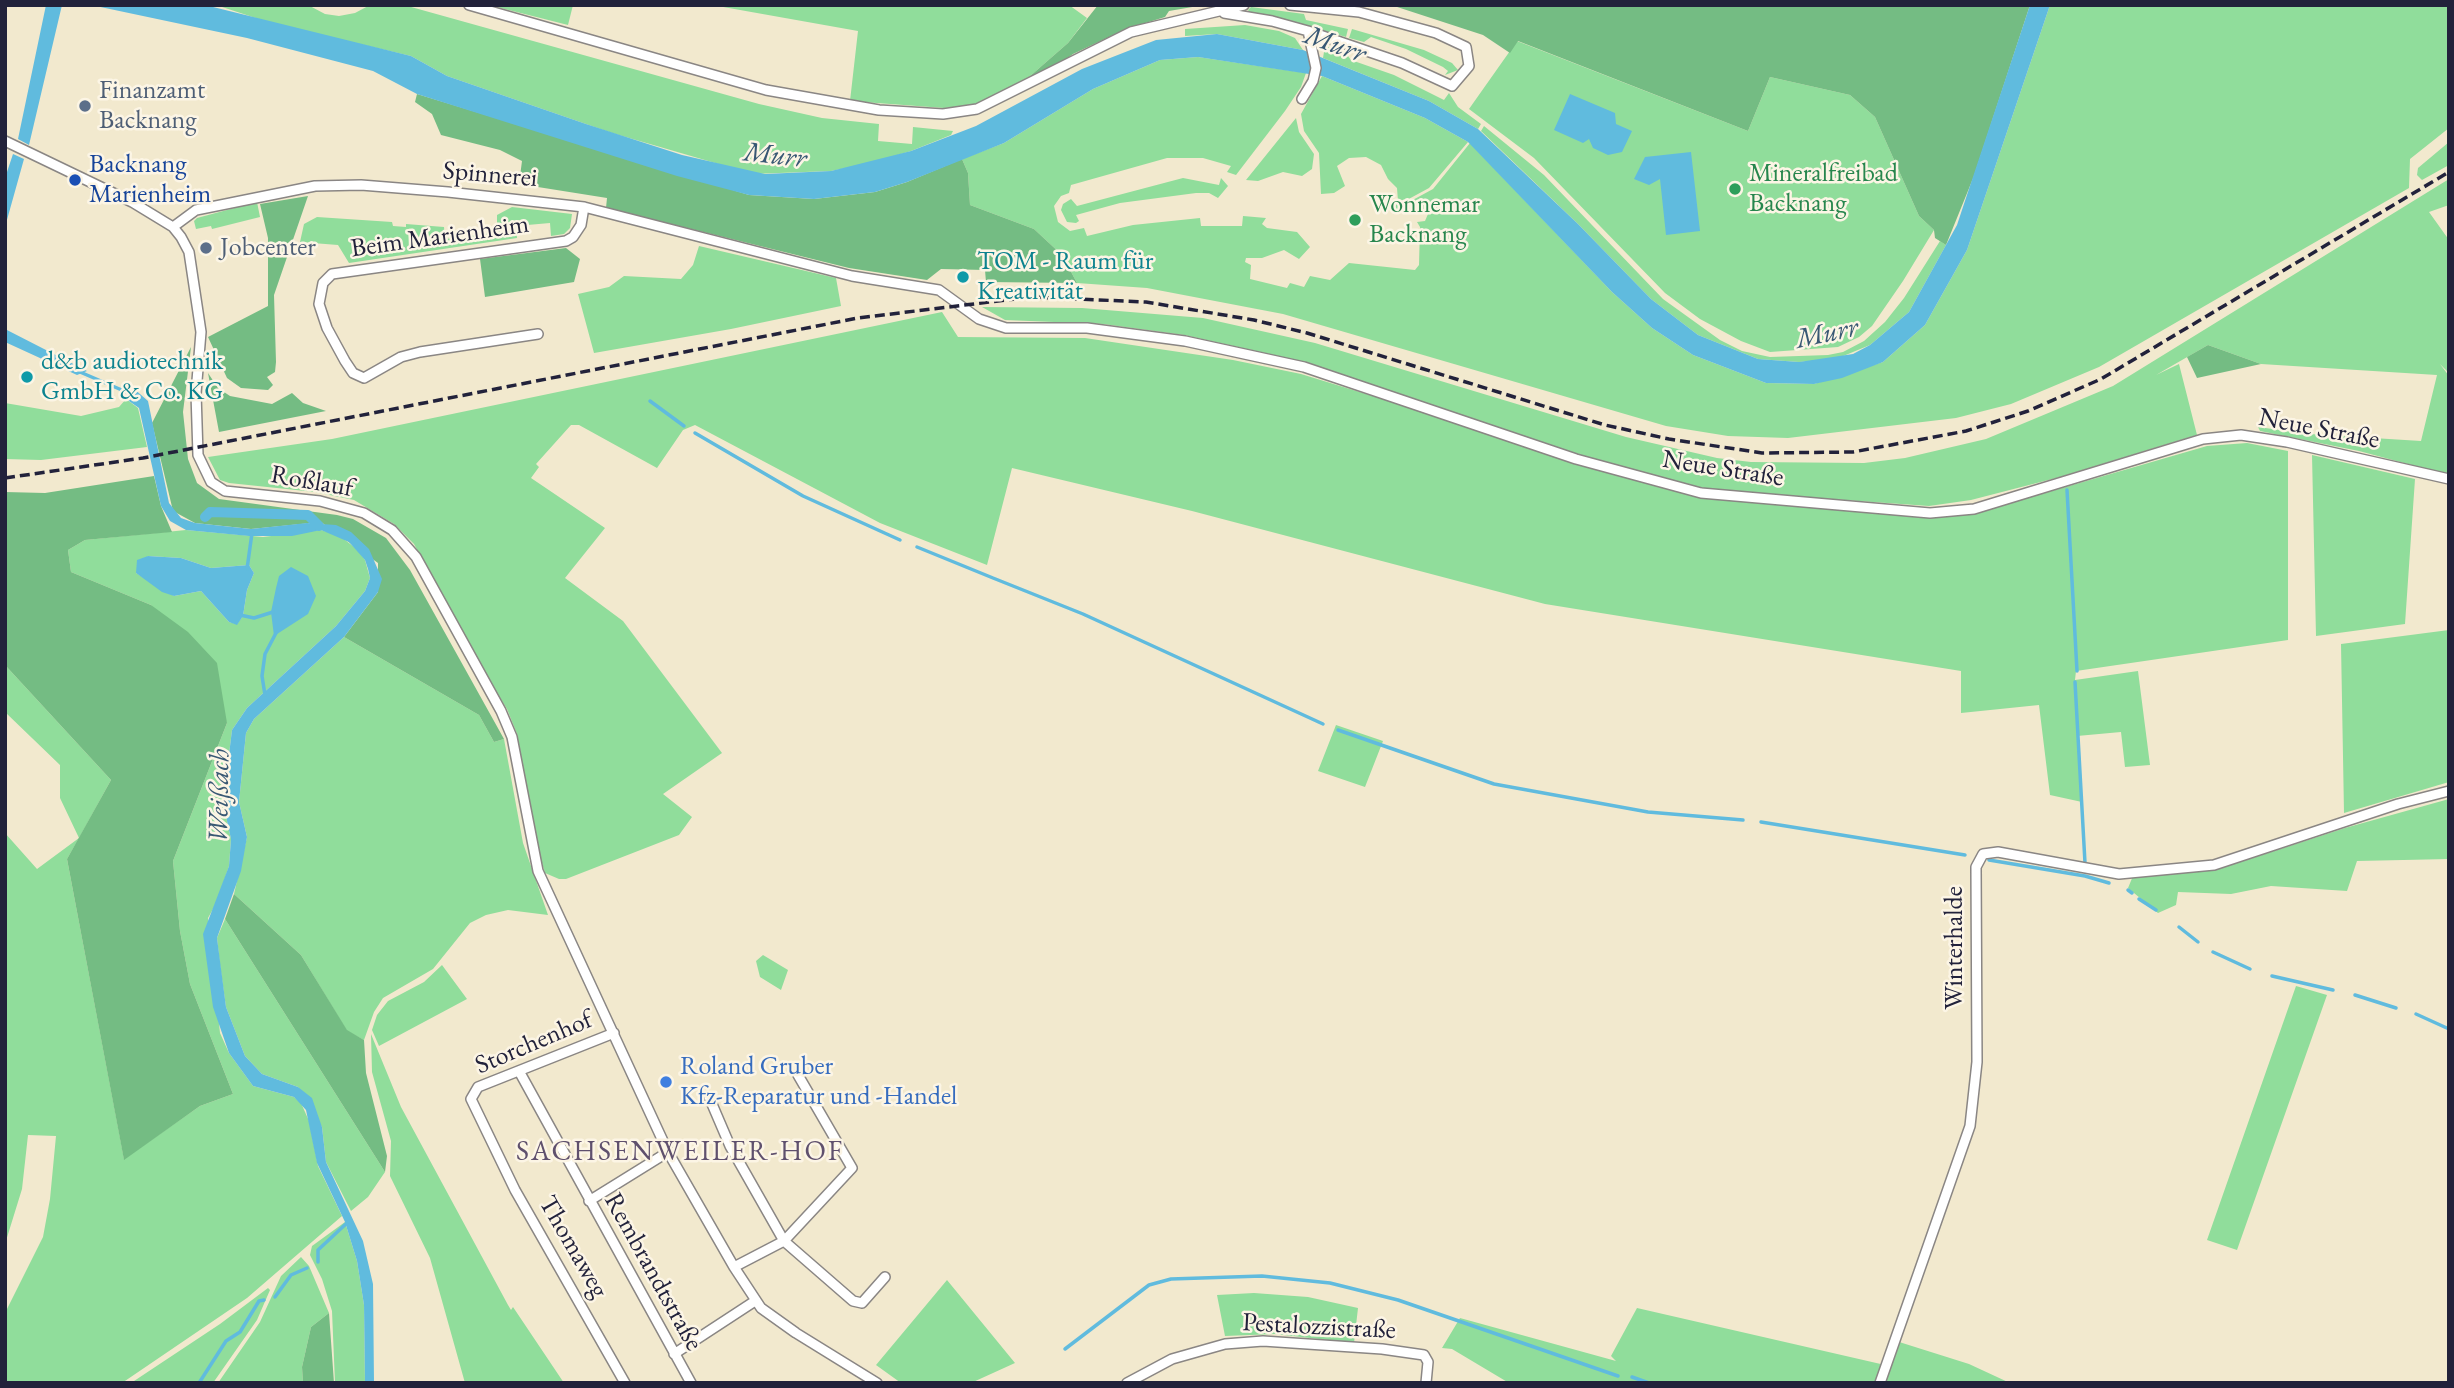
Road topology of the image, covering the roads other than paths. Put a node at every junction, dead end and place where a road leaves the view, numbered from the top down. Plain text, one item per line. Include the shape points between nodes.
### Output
1 (469, 5) edge
2 (1244, 5) edge
3 (1290, 5) edge
4 (1222, 12) junction
5 (1308, 32) junction
6 (1301, 99) dead end
7 (10, 143) edge
8 (584, 207) junction
9 (173, 227) junction
10 (960, 304) joint
11 (538, 334) dead end
12 (2449, 479) edge
13 (2449, 791) edge
14 (614, 1033) junction
15 (519, 1071) junction
16 (798, 1075) dead end
17 (471, 1093) joint
18 (709, 1097) dead end
19 (668, 1152) junction
20 (589, 1201) junction
21 (784, 1241) junction
22 (734, 1267) junction
23 (885, 1277) dead end
24 (755, 1301) junction
25 (674, 1354) junction
26 (625, 1383) edge
27 (691, 1383) edge
28 (877, 1383) edge
29 (1128, 1383) edge
30 (1426, 1383) edge
31 (1880, 1383) edge

1 - 4 street via 766,90 879,110 943,114 977,109 1131,32
2 - 4 street
3 - 5 street via 1359,12 1419,27 1464,46 1469,66 1452,86 1402,63
4 - 5 street via 1272,20
5 - 6 street via 1315,75
7 - 9 street via 121,196
8 - 9 street, Spinnerei via 371,186 315,186 196,210
8 - 10 street, Spinnerei via 838,273 939,290
8 - 11 street, Beim Marienheim via 581,226 566,241 332,274 323,283 319,304 353,373 365,378 401,357 420,352
9 - 14 street, Roßlauf via 189,251 201,331 196,436 207,478 225,491 344,506 379,521 405,542 512,737 532,848 547,895
10 - 12 street, Neue Straße via 979,319 1006,328 1100,329 1185,341 1304,367 1576,459 1702,493 1930,513 1974,509 2203,439 2241,435
13 - 31 street, Winterhalde via 2214,865 2119,874 1998,852 1983,854 1976,873 1976,1062 1970,1126
14 - 15 street, Storchenhof
14 - 19 street, Roßlauf
15 - 17 street, Storchenhof
15 - 20 street, Rembrandtstraße
16 - 21 street via 830,1134 852,1163 851,1171
17 - 26 street, Thomaweg via 472,1104 515,1190
18 - 21 street via 730,1146
19 - 20 street
19 - 22 street, Roßlauf
20 - 25 street, Rembrandtstraße
21 - 22 street
21 - 23 street via 845,1295 862,1303
22 - 24 street, Roßlauf
24 - 25 street
24 - 28 street via 796,1333
25 - 27 street, Rembrandtstraße
29 - 30 street, Pestalozzistraße via 1172,1359 1225,1344 1263,1341 1423,1354 1428,1362

